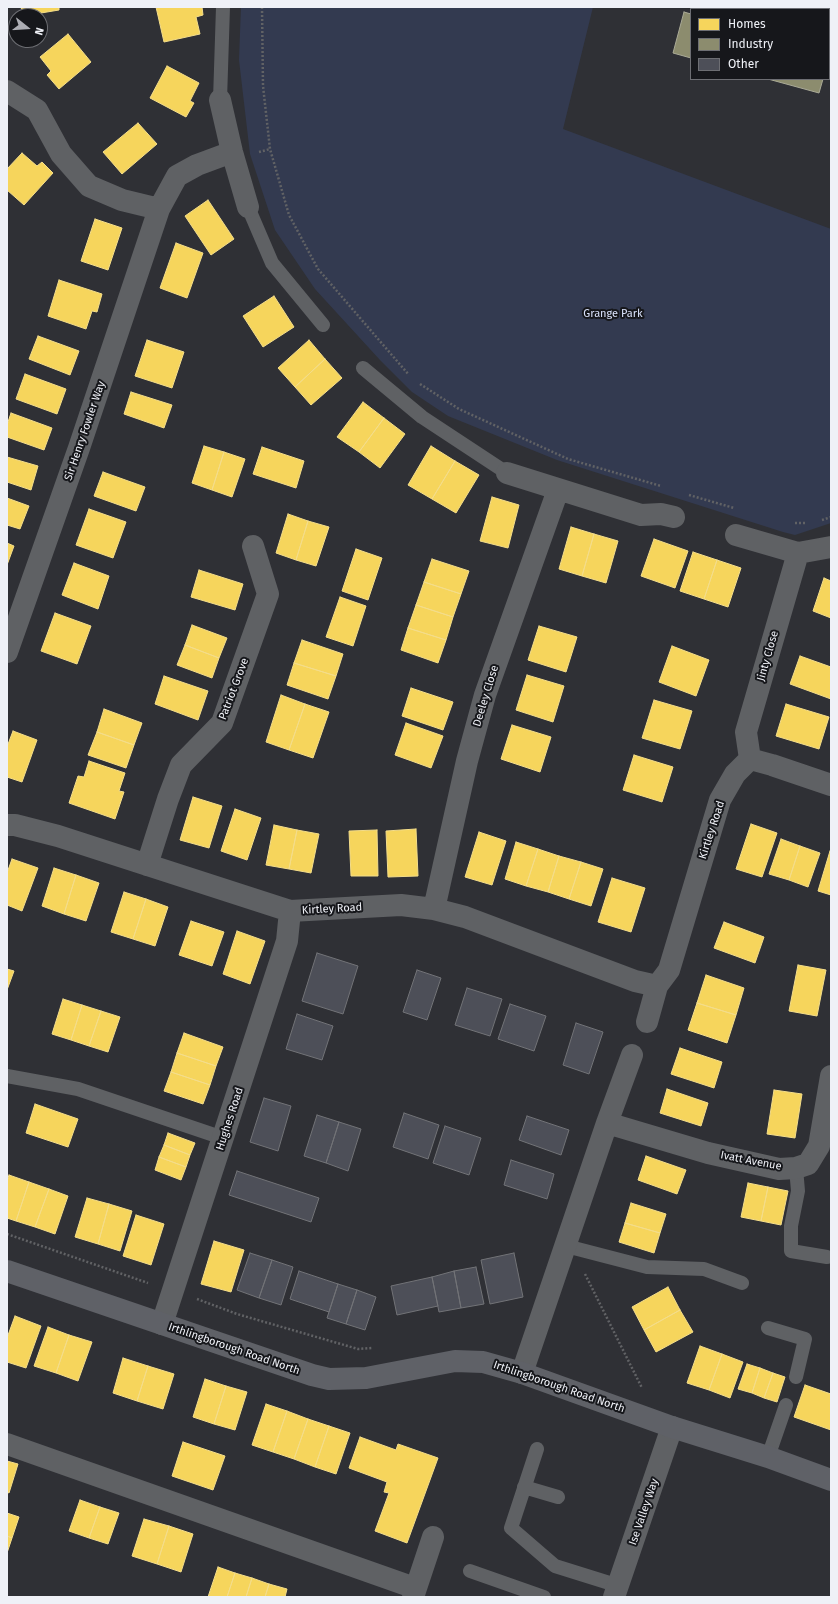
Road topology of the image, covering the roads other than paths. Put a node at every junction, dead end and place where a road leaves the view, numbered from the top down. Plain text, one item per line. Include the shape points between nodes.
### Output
1 (223, 7) edge
2 (7, 91) edge
3 (220, 100) joint
4 (232, 152) junction
5 (248, 207) joint
6 (159, 209) junction
7 (323, 325) dead end
8 (363, 368) dead end
9 (507, 473) joint
10 (558, 490) junction
11 (674, 517) dead end
12 (736, 536) dead end
13 (253, 546) dead end
14 (831, 546) edge
15 (798, 554) junction
16 (7, 652) edge
17 (750, 759) junction
18 (831, 785) edge
19 (7, 825) edge
20 (147, 865) junction
21 (434, 909) junction
22 (290, 911) junction
23 (657, 986) junction
24 (646, 1022) dead end
25 (632, 1055) dead end
26 (7, 1076) edge
27 (831, 1076) edge
28 (607, 1124) junction
29 (223, 1138) junction
30 (796, 1168) junction
31 (566, 1246) junction
32 (828, 1257) dead end
33 (7, 1271) edge
34 (742, 1283) dead end
35 (162, 1324) junction
36 (768, 1328) dead end
37 (522, 1373) junction
38 (796, 1377) dead end
39 (786, 1405) dead end
40 (672, 1427) junction
41 (7, 1444) edge
42 (537, 1449) dead end
43 (768, 1457) junction
44 (831, 1480) edge
45 (524, 1487) junction
46 (558, 1497) dead end
47 (433, 1537) dead end
48 (470, 1571) dead end
49 (617, 1591) edge
50 (414, 1593) edge
51 (544, 1597) edge

1 - 3 lane
2 - 6 street via 37,110 61,154 89,186 122,200
3 - 4 street
4 - 5 street
4 - 6 street, Sir Henry Fowler Way via 197,165 177,176
5 - 7 lane via 272,263
6 - 16 street, Sir Henry Fowler Way
8 - 9 lane via 422,417
9 - 10 street
10 - 11 street via 640,515 661,514
10 - 21 street, Deeley Close via 485,695 467,761
12 - 15 street
13 - 20 street, Patriot Grove via 268,594 222,722 181,765
14 - 15 street
15 - 17 street, Jinty Close via 746,732
17 - 18 street
17 - 23 street, Kirtley Road via 735,774 720,800 669,970
19 - 20 street, Kirtley Road via 58,836
20 - 22 street, Kirtley Road
21 - 22 street, Kirtley Road via 401,906
21 - 23 street, Kirtley Road via 465,917 635,981
22 - 29 street, Hughes Road via 287,941
23 - 24 street, Kirtley Road
25 - 28 street
26 - 29 lane via 78,1088
27 - 30 street, Ivatt Avenue via 819,1146 808,1164
28 - 30 street, Ivatt Avenue via 708,1153 779,1168
28 - 31 street
29 - 35 street, Hughes Road
30 - 32 lane via 798,1191 791,1226 791,1251
31 - 34 lane via 648,1266 704,1269
31 - 37 street
33 - 35 main road, Irthlingborough Road North
35 - 37 main road, Irthlingborough Road North via 329,1379 366,1378 455,1361 483,1362
36 - 38 lane via 805,1339
37 - 40 main road, Irthlingborough Road North
39 - 43 lane
40 - 43 main road, Irthlingborough Road North
40 - 49 street, Ise Valley Way
41 - 50 street
42 - 45 lane
43 - 44 main road, Irthlingborough Road North
45 - 46 lane
45 - 49 lane via 511,1528 555,1566
47 - 50 street
48 - 51 lane

